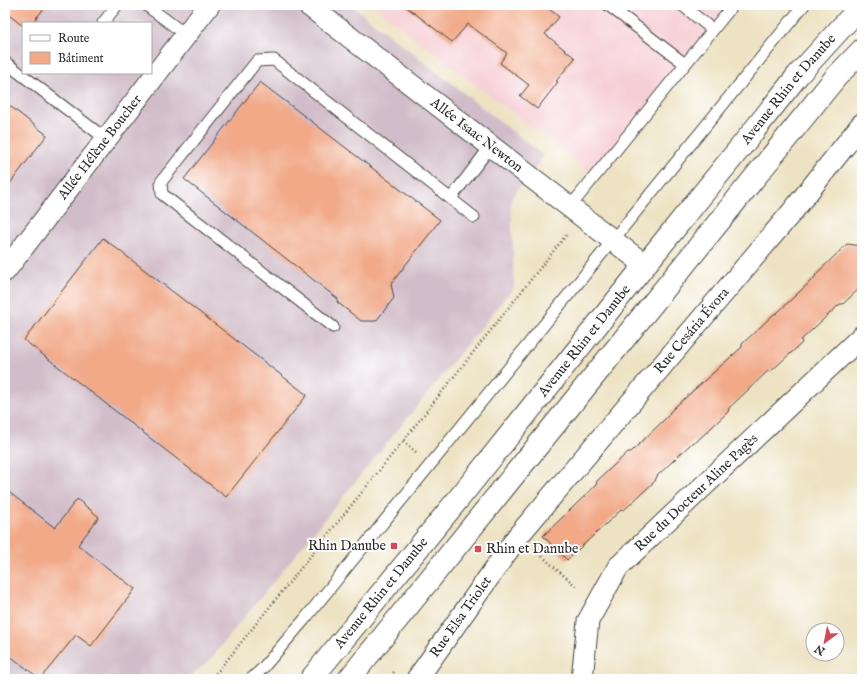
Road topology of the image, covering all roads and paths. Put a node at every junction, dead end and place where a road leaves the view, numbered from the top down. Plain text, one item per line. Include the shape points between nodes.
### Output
1 (117, 5) edge
2 (146, 5) edge
3 (209, 5) edge
4 (308, 5) edge
5 (608, 5) edge
6 (682, 5) edge
7 (733, 5) edge
8 (804, 5) edge
9 (862, 5) edge
10 (104, 22) edge
11 (713, 30) junction
12 (186, 35) junction
13 (862, 50) edge
14 (5, 62) edge
15 (685, 64) junction
16 (862, 124) edge
17 (106, 139) junction
18 (491, 146) junction
19 (451, 198) junction
20 (570, 207) junction
21 (474, 217) dead end
22 (566, 234) dead end
23 (613, 240) junction
24 (644, 265) junction
25 (5, 271) edge
26 (333, 327) dead end
27 (862, 336) edge
28 (518, 536) junction
29 (578, 588) dead end
30 (210, 679) edge
31 (251, 679) edge
32 (311, 679) edge
33 (349, 679) edge
34 (418, 679) edge
35 (582, 679) edge

1 - 10 lane
2 - 12 lane
3 - 12 street, Allée Hélène Boucher
4 - 18 street, Allée Isaac Newton
5 - 15 lane
6 - 11 lane
7 - 11 lane
8 - 23 lane
9 - 24 main road, Avenue Rhin et Danube via 798,75
11 - 15 lane
12 - 17 street, Allée Hélène Boucher
13 - 33 main road, Avenue Rhin et Danube via 836,77
14 - 17 lane
15 - 20 lane
16 - 28 street, Rue Cesária Évora
17 - 25 street, Allée Hélène Boucher
18 - 19 lane
18 - 20 street, Allée Isaac Newton
19 - 21 lane
19 - 26 lane via 274,60 257,62 161,182 162,194
20 - 23 street, Allée Isaac Newton
22 - 30 path via 220,670
23 - 24 street, Allée Isaac Newton
23 - 31 lane via 304,620
24 - 32 main road, Avenue Rhin et Danube via 464,492
27 - 35 street, Rue du Docteur Aline Pagès via 618,567 588,621
28 - 29 path
28 - 34 street, Rue Elsa Triolet

